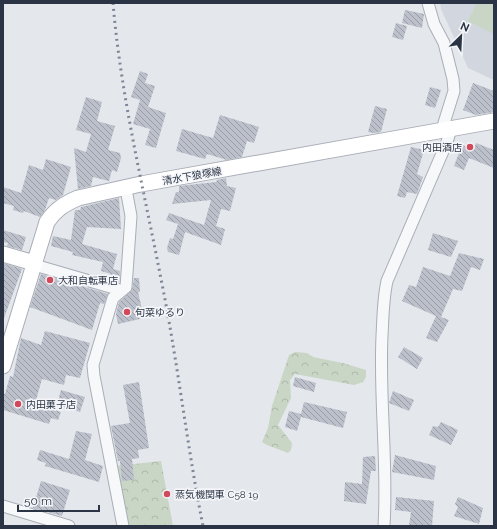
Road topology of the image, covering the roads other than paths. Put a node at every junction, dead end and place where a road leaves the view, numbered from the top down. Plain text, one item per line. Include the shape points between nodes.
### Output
1 (428, 3) edge
2 (494, 121) edge
3 (451, 129) junction
4 (126, 189) junction
5 (3, 254) edge
6 (34, 262) junction
7 (119, 292) junction
8 (3, 366) edge
9 (3, 506) edge
10 (69, 526) edge
11 (123, 526) edge
12 (384, 526) edge

1 - 3 street via 434,24 444,43 454,79 454,91 444,123
2 - 3 main road, 清水下狼塚線
3 - 4 main road, 清水下狼塚線 via 142,184
3 - 12 street via 448,142 387,281 384,294 381,358
4 - 6 main road, 清水下狼塚線 via 78,198 58,208 46,222
4 - 7 street via 130,224 126,287
5 - 6 main road
6 - 7 street via 38,266
6 - 8 main road, 清水下狼塚線
7 - 11 street via 113,298 93,365
9 - 10 street

